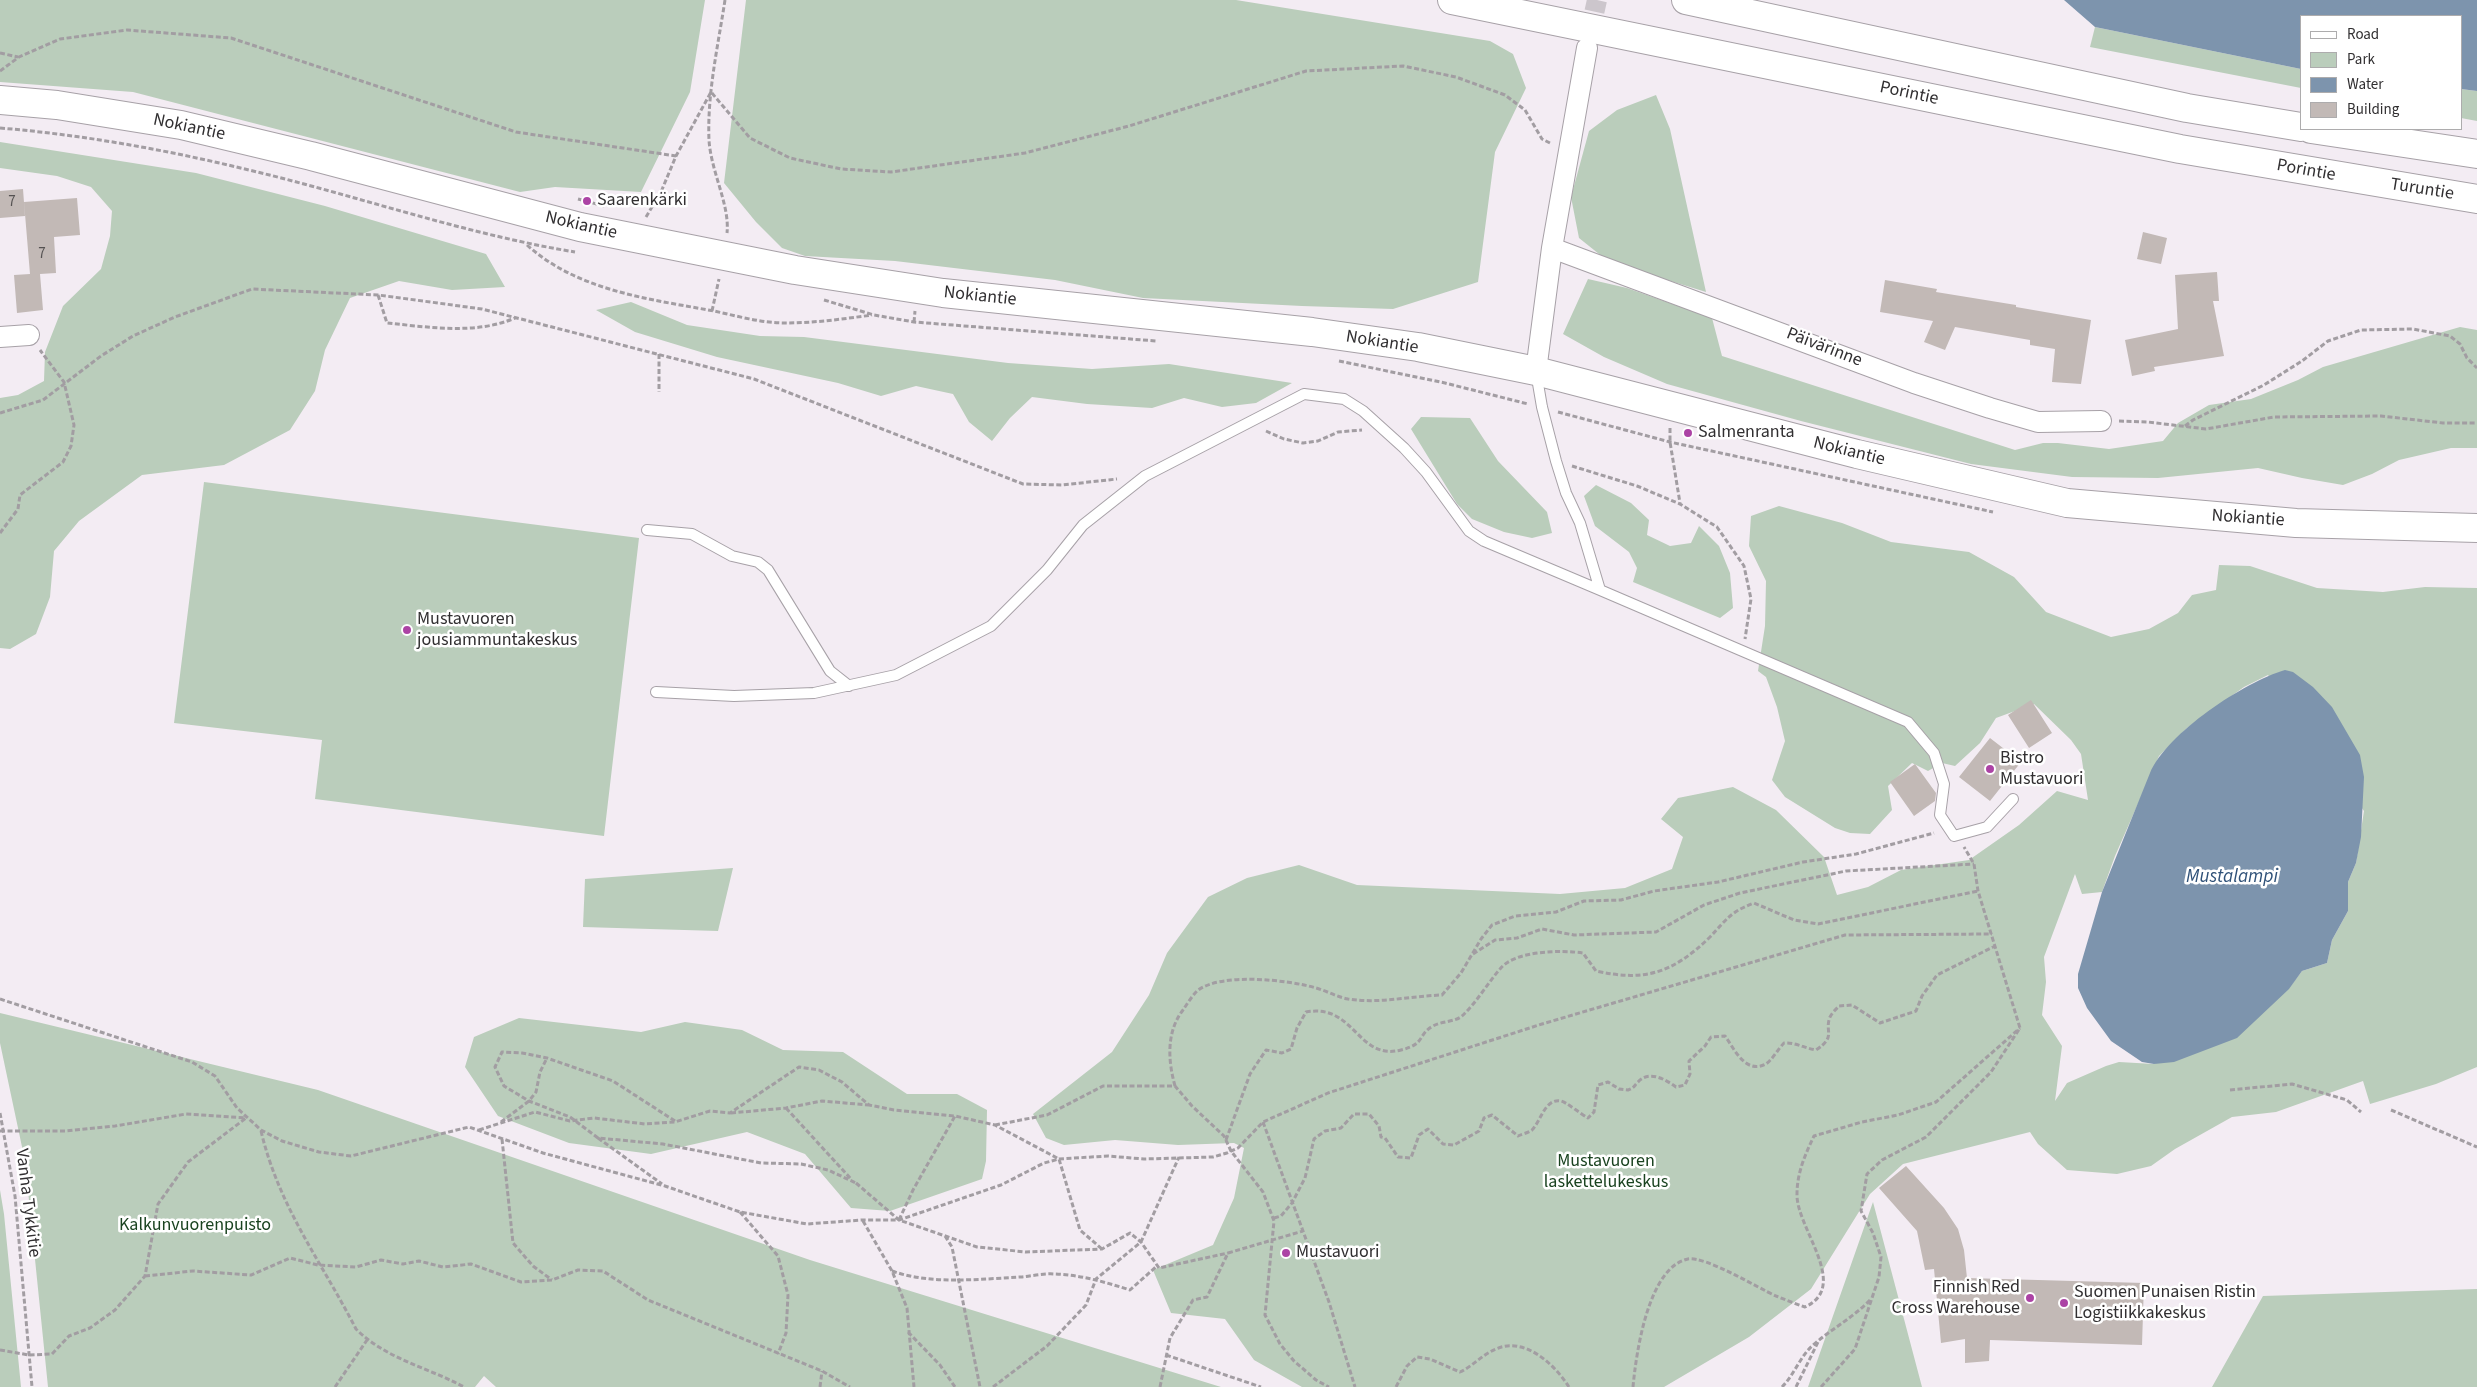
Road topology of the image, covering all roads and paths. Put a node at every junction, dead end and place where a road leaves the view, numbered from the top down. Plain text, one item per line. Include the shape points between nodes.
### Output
1 (725, 0) edge
2 (1452, 0) edge
3 (1686, 0) edge
4 (1587, 48) tunnel mouth
5 (0, 53) edge
6 (19, 57) junction
7 (0, 71) edge
8 (712, 92) junction
9 (0, 100) edge
10 (2300, 127) edge
11 (0, 128) edge
12 (2318, 130) edge
13 (1569, 152) junction
14 (2477, 154) edge
15 (676, 156) junction
16 (2367, 182) junction
17 (2477, 199) edge
18 (2477, 216) edge
19 (646, 217) dead end
20 (726, 240) dead end
21 (527, 244) junction
22 (1552, 248) junction
23 (582, 253) dead end
24 (719, 278) dead end
25 (378, 295) junction
26 (822, 299) dead end
27 (878, 306) dead end
28 (712, 311) junction
29 (915, 311) dead end
30 (874, 315) junction
31 (516, 318) junction
32 (914, 322) junction
33 (29, 335) joint
34 (0, 337) edge
35 (1164, 342) dead end
36 (659, 354) junction
37 (1335, 361) dead end
38 (2477, 368) edge
39 (1536, 371) junction
40 (64, 382) junction
41 (659, 392) dead end
42 (1542, 407) junction
43 (0, 413) edge
44 (2101, 420) joint
45 (2477, 423) edge
46 (2185, 426) junction
47 (1670, 428) dead end
48 (1383, 429) junction
49 (1284, 439) dead end
50 (1556, 461) junction
51 (1145, 476) junction
52 (1962, 479) junction
53 (1680, 504) junction
54 (2477, 513) edge
55 (2477, 528) edge
56 (647, 530) dead end
57 (0, 533) edge
58 (1600, 590) junction
59 (1742, 651) junction
60 (849, 686) junction
61 (656, 692) dead end
62 (2013, 799) dead end
63 (1957, 839) junction
64 (1974, 864) junction
65 (1978, 890) junction
66 (1992, 934) junction
67 (1995, 946) junction
68 (1472, 954) junction
69 (0, 999) edge
70 (2020, 1028) junction
71 (547, 1058) junction
72 (1175, 1086) junction
73 (2230, 1090) dead end
74 (529, 1102) junction
75 (869, 1105) junction
76 (786, 1108) junction
77 (2391, 1110) dead end
78 (730, 1112) junction
79 (2361, 1112) dead end
80 (0, 1113) edge
81 (955, 1116) junction
82 (246, 1118) junction
83 (574, 1120) junction
84 (675, 1122) junction
85 (1263, 1122) junction
86 (498, 1124) junction
87 (995, 1125) junction
88 (261, 1130) junction
89 (478, 1130) junction
90 (2, 1131) edge
91 (598, 1138) junction
92 (502, 1139) junction
93 (1226, 1140) junction
94 (2477, 1147) edge
95 (1231, 1151) junction
96 (1179, 1156) junction
97 (1059, 1159) junction
98 (856, 1184) junction
99 (665, 1186) junction
100 (1292, 1204) junction
101 (740, 1212) junction
102 (1274, 1218) junction
103 (862, 1220) junction
104 (899, 1220) junction
105 (1303, 1231) junction
106 (944, 1235) junction
107 (1271, 1241) junction
108 (1141, 1242) junction
109 (1102, 1250) junction
110 (1228, 1254) junction
111 (318, 1265) junction
112 (1158, 1265) junction
113 (892, 1270) junction
114 (145, 1276) junction
115 (958, 1278) junction
116 (1096, 1279) junction
117 (552, 1280) junction
118 (1872, 1298) junction
119 (908, 1332) junction
120 (367, 1340) junction
121 (1818, 1341) junction
122 (0, 1350) edge
123 (778, 1354) junction
124 (29, 1355) junction
125 (1166, 1355) junction
126 (822, 1371) junction
127 (32, 1387) edge
128 (335, 1387) edge
129 (464, 1387) edge
130 (820, 1387) edge
131 (850, 1387) edge
132 (914, 1387) edge
133 (955, 1387) edge
134 (980, 1387) edge
135 (992, 1387) edge
136 (1160, 1387) edge
137 (1261, 1387) edge
138 (1329, 1387) edge
139 (1355, 1387) edge
140 (1396, 1387) edge
141 (1569, 1387) edge
142 (1633, 1387) edge
143 (1782, 1387) edge
144 (1796, 1387) edge
145 (1821, 1387) edge

1 - 8 path
2 - 16 main road, Porintie via 2161,145
3 - 10 main road via 2187,108
4 - 13 street
5 - 6 path
6 - 7 path
6 - 15 path via 60,39 126,30 231,38 516,132
8 - 13 path via 750,138 790,158 841,169 891,172 1025,153 1129,126 1306,71 1403,66 1456,77 1505,95 1525,110 1542,139
8 - 15 path
8 - 20 path via 709,140 712,168 728,219
9 - 39 main road, Nokiantie via 66,106 182,125 580,227 795,270 942,293 1321,334 1418,348
11 - 21 path via 98,139 182,155
12 - 14 main road
13 - 22 street
15 - 19 path
16 - 17 main road, Turuntie
16 - 18 main road
21 - 23 path
21 - 28 path via 567,274 619,291
22 - 39 street
22 - 44 street, Päivärinne via 1914,383 1990,408 2038,422
24 - 28 path
25 - 31 path via 482,309
25 - 31 path via 387,323 447,329 502,324
25 - 40 path via 252,289 174,317 133,336
26 - 30 path
27 - 30 path
28 - 30 path via 783,323
29 - 32 path
30 - 32 path
31 - 36 path
32 - 35 path
33 - 34 street
33 - 40 path
36 - 41 path
36 - 51 path via 754,379 1024,484 1062,485
37 - 42 path
38 - 46 path via 2450,336 2412,329 2361,330 2328,341 2264,384
39 - 42 lane
39 - 52 main road, Nokiantie
40 - 43 path via 42,400
40 - 57 path via 74,425 71,446 63,462 20,494 18,509
42 - 50 lane
44 - 46 path
45 - 46 path via 2342,416 2274,417 2206,429
47 - 53 path
48 - 49 path via 1338,432 1318,441 1303,443
48 - 51 lane via 1363,410 1344,399 1304,394
48 - 58 lane via 1426,472 1469,530 1484,542
50 - 53 path via 1637,486
50 - 58 lane via 1580,523
51 - 60 lane via 1083,525 1047,570 991,626 896,675
52 - 54 main road, Nokiantie via 2210,504
52 - 55 main road, Nokiantie via 2067,503 2213,517 2296,523
53 - 59 path via 1717,527 1744,566 1751,599
56 - 60 lane via 692,534 732,556 758,562 768,570 830,671
58 - 59 lane
59 - 63 lane via 1908,722 1934,753 1944,784 1940,815
60 - 61 lane via 804,694 734,696
62 - 63 lane via 1987,827
63 - 64 path
63 - 68 path via 1933,833 1856,854 1718,882 1621,900 1584,901 1556,912 1515,916 1492,925
64 - 65 path
64 - 68 path via 1846,872 1740,893 1704,905 1656,932 1574,935 1542,929 1517,938 1495,940
65 - 66 path
65 - 93 path via 1818,924 1794,920 1754,903 1735,910 1694,953 1653,975 1623,977 1596,971 1583,953 1559,950 1521,957 1501,967 1460,1017 1434,1026 1418,1045 1399,1050 1382,1052 1332,1013 1306,1012 1296,1028 1291,1049 1282,1053 1266,1050 1250,1074
66 - 67 path
66 - 85 path via 1845,934 1542,1024 1374,1078 1328,1093
67 - 70 path
67 - 100 path via 1937,975 1916,1011 1880,1023 1852,1006 1839,1006 1830,1017 1830,1034 1825,1044 1816,1050 1784,1042 1767,1064 1756,1066 1742,1062 1725,1036 1711,1036 1689,1061 1690,1074 1685,1085 1676,1087 1656,1076 1643,1079 1628,1090 1608,1082 1598,1084 1594,1112 1588,1118 1567,1103 1554,1101 1548,1104 1530,1132 1518,1136 1492,1115 1484,1118 1474,1135 1454,1145 1443,1144 1428,1129 1419,1135 1411,1158 1398,1157 1381,1137 1379,1126 1369,1114 1354,1114 1341,1128 1314,1139 1305,1178
68 - 72 path via 1442,995 1372,1001 1267,980 1218,982 1197,991 1180,1014 1170,1043 1170,1066
69 - 82 path via 192,1062 215,1076
70 - 118 path via 1991,1072 1926,1137 1882,1160 1867,1174 1862,1210 1881,1257
70 - 142 path via 1936,1102 1814,1136 1799,1171 1796,1196 1806,1232 1825,1277 1814,1303 1805,1307 1713,1264 1689,1259 1664,1276 1654,1298 1642,1329
71 - 74 path via 536,1092
71 - 74 path via 502,1052 495,1067 504,1086
71 - 84 path via 613,1081
72 - 87 path via 1103,1086 1047,1115
72 - 93 path
73 - 79 path via 2292,1084 2347,1100
74 - 83 path
74 - 86 path
75 - 76 path via 822,1100
75 - 78 path via 842,1082 819,1070 799,1067
75 - 81 path
76 - 78 path
76 - 98 path
77 - 94 path
78 - 84 path via 710,1111
80 - 90 path, Vanha Tykkitie
81 - 87 path
81 - 104 path
82 - 88 path
82 - 90 path via 186,1114 73,1130
82 - 114 path via 188,1162 158,1204
83 - 84 path via 594,1118 645,1124
83 - 86 path via 536,1112
83 - 91 path
85 - 95 path
85 - 100 path
86 - 89 path
87 - 97 path
88 - 89 path via 282,1141 319,1152 351,1156 469,1127
88 - 111 path via 282,1197
89 - 92 path
90 - 124 path, Vanha Tykkitie via 15,1196
91 - 98 path via 663,1144 761,1163 800,1164 828,1170
91 - 99 path
92 - 99 path
92 - 117 path via 513,1243 533,1266
93 - 95 path
95 - 96 path via 1213,1156
95 - 102 path via 1263,1192
96 - 97 path
96 - 108 path
97 - 104 path via 1001,1185
97 - 109 path via 1080,1230
98 - 104 path
99 - 101 path
100 - 102 path via 1281,1216
100 - 105 path
101 - 103 path via 807,1224
101 - 123 path via 778,1256 788,1294 786,1333
102 - 107 path
103 - 104 path
103 - 113 path
104 - 106 path
105 - 107 path
105 - 139 path
106 - 109 path via 977,1248 1026,1252
106 - 115 path via 952,1247
107 - 110 path
107 - 138 path via 1265,1315 1280,1344 1294,1360
108 - 109 path via 1130,1233
108 - 112 path
108 - 116 path
110 - 112 path via 1159,1268
110 - 125 path via 1207,1297 1193,1300 1170,1338
111 - 114 path via 290,1258 251,1275 193,1271
111 - 117 path via 356,1267 381,1260 403,1264 419,1261 442,1267 471,1264 521,1282
111 - 120 path via 356,1329
112 - 116 path via 1130,1290
113 - 115 path via 911,1278
113 - 119 path via 907,1308
114 - 124 path via 115,1310 90,1328 69,1336 52,1354
115 - 116 path via 1054,1274
115 - 134 path
116 - 135 path via 1086,1305 1047,1346
117 - 123 path via 578,1270 603,1271 648,1300
118 - 121 path via 1857,1314
118 - 145 path via 1855,1349
119 - 132 path
119 - 133 path via 940,1365
120 - 128 path
120 - 129 path via 385,1352
121 - 143 path
121 - 144 path
122 - 124 path
123 - 126 path
124 - 127 path, Vanha Tykkitie
125 - 136 path
125 - 137 path
126 - 130 path
126 - 131 path
140 - 141 path via 1406,1366 1417,1357 1460,1372 1495,1349 1508,1346 1541,1355

